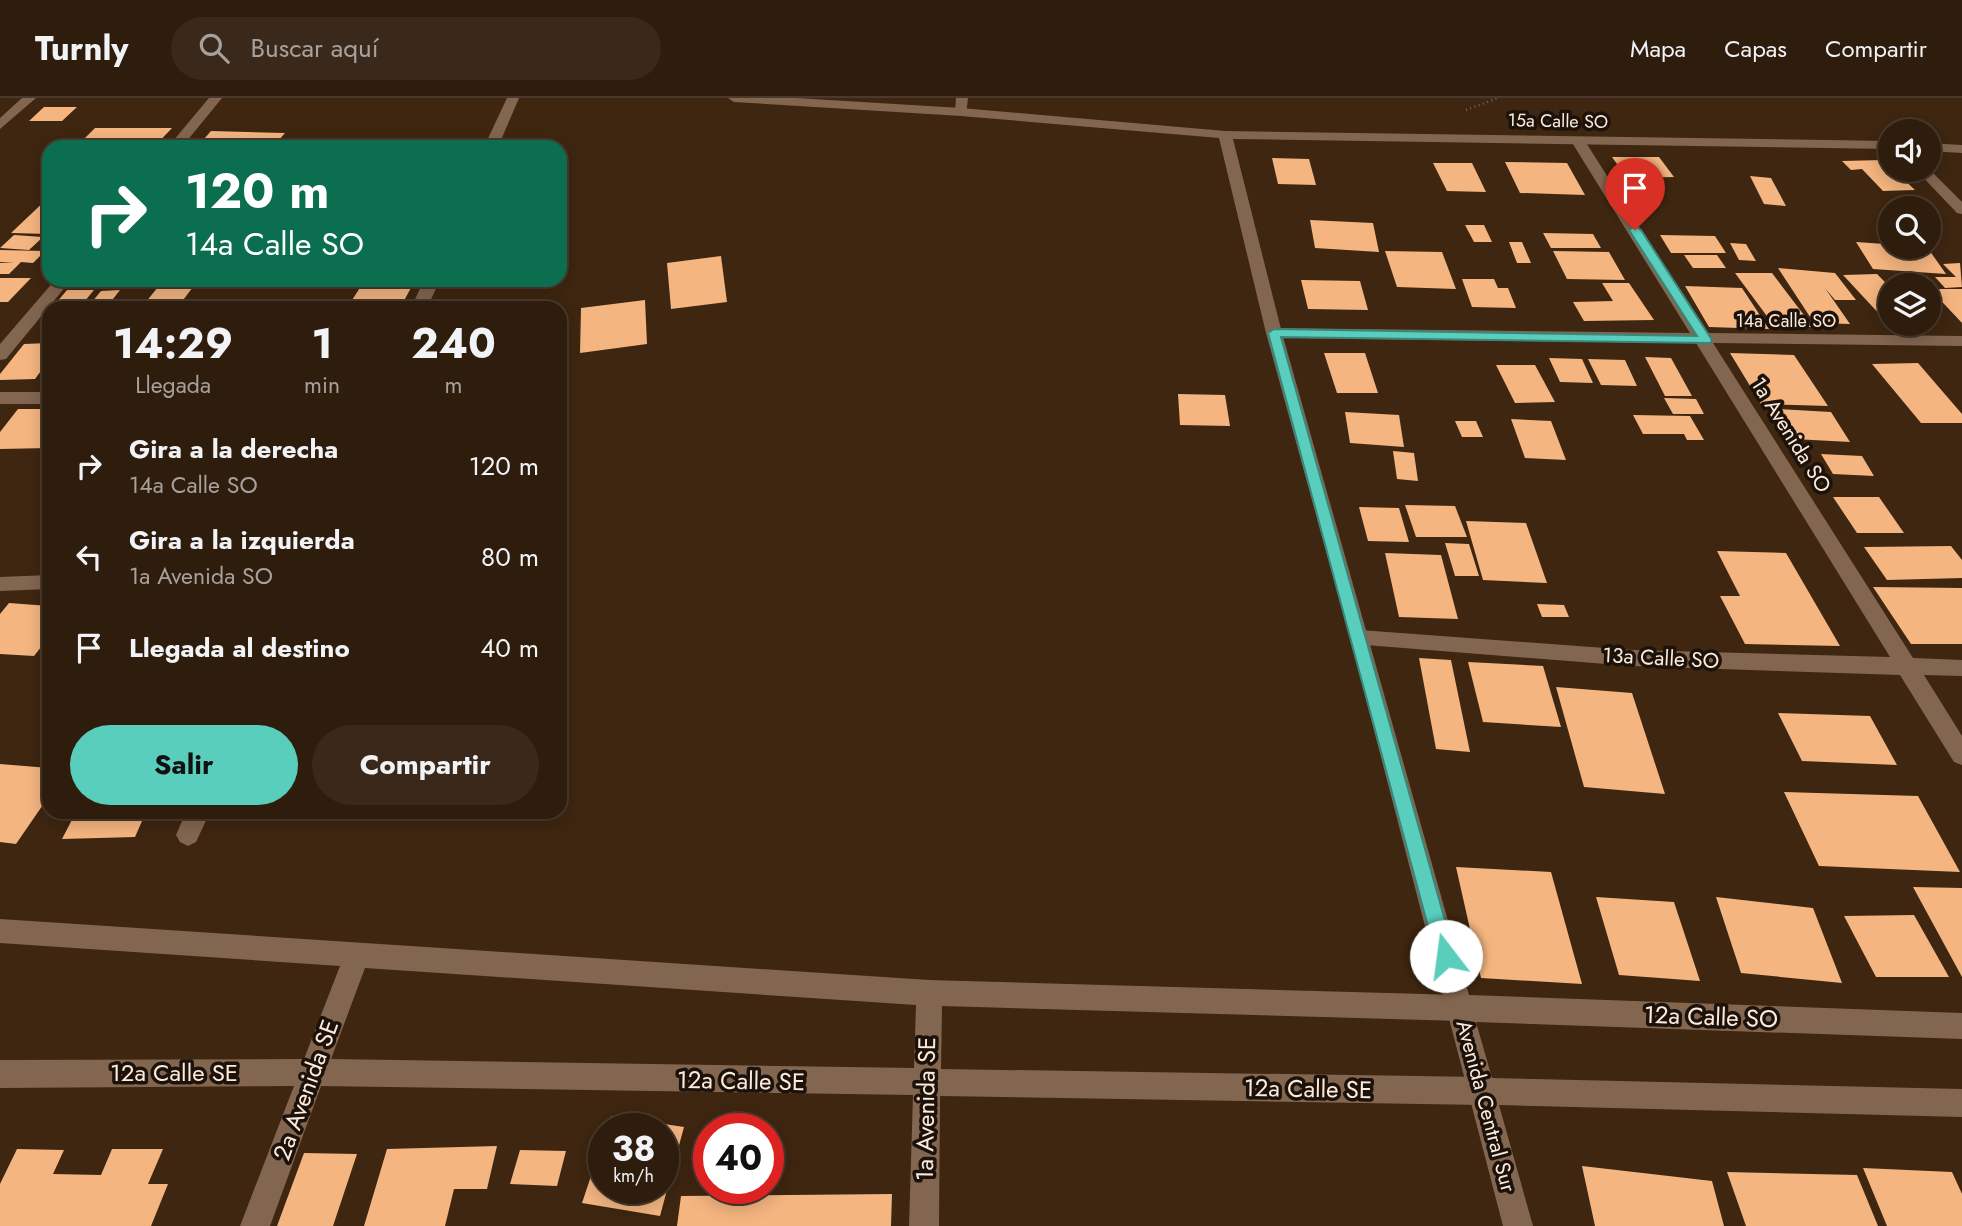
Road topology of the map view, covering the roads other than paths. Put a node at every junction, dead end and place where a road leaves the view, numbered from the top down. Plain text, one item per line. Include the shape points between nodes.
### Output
1 (30, 98) edge
2 (216, 98) edge
3 (513, 98) edge
4 (734, 98) edge
5 (962, 98) edge
6 (961, 112) junction
7 (0, 125) edge
8 (1225, 135) junction
9 (181, 140) edge
10 (494, 140) edge
11 (1578, 141) junction
12 (1878, 145) edge
13 (1941, 148) edge
14 (1962, 149) edge
15 (1935, 182) edge
16 (1962, 210) edge
17 (57, 287) edge
18 (45, 301) edge
19 (42, 305) edge
20 (1274, 333) junction
21 (1706, 340) junction
22 (1962, 341) edge
23 (0, 355) edge
24 (0, 398) edge
25 (42, 398) edge
26 (42, 582) edge
27 (0, 584) edge
28 (1360, 638) junction
29 (1907, 668) junction
30 (1962, 668) edge
31 (1962, 755) edge
32 (195, 819) edge
33 (188, 835) dead end
34 (0, 931) edge
35 (357, 954) junction
36 (929, 993) junction
37 (1460, 1008) junction
38 (1962, 1026) edge
39 (311, 1072) junction
40 (0, 1074) edge
41 (926, 1084) junction
42 (1482, 1091) junction
43 (1962, 1103) edge
44 (256, 1226) edge
45 (924, 1226) edge
46 (1518, 1226) edge

1 - 7 street
2 - 9 street
3 - 10 street
4 - 6 street, 15a Calle SO
5 - 6 street
6 - 8 street, 15a Calle SO
8 - 11 street, 15a Calle SO
8 - 20 street, Avenida Central Sur
11 - 12 street, 15a Calle SO
11 - 21 street, 1a Avenida SO
13 - 14 street
15 - 16 street
17 - 18 street
19 - 23 street
20 - 21 street, 14a Calle SO
20 - 28 street, Avenida Central Sur
21 - 22 street, 14a Calle SO
21 - 29 street, 1a Avenida SO
24 - 25 street
26 - 27 street
28 - 29 street, 13a Calle SO via 1632,658
28 - 37 street, Avenida Central Sur
29 - 30 street, 13a Calle SO
29 - 31 street, 1a Avenida SO
32 - 33 street
34 - 35 street
35 - 36 street
35 - 39 street, 2a Avenida SE
36 - 37 street
36 - 41 street, 1a Avenida SE
37 - 38 street, 12a Calle SO
37 - 42 street, Avenida Central Sur
39 - 40 street, 12a Calle SE
39 - 41 street, 12a Calle SE
39 - 44 street, 2a Avenida SE
41 - 42 street, 12a Calle SE
41 - 45 street, 1a Avenida SE
42 - 43 street
42 - 46 street, Avenida Central Sur

